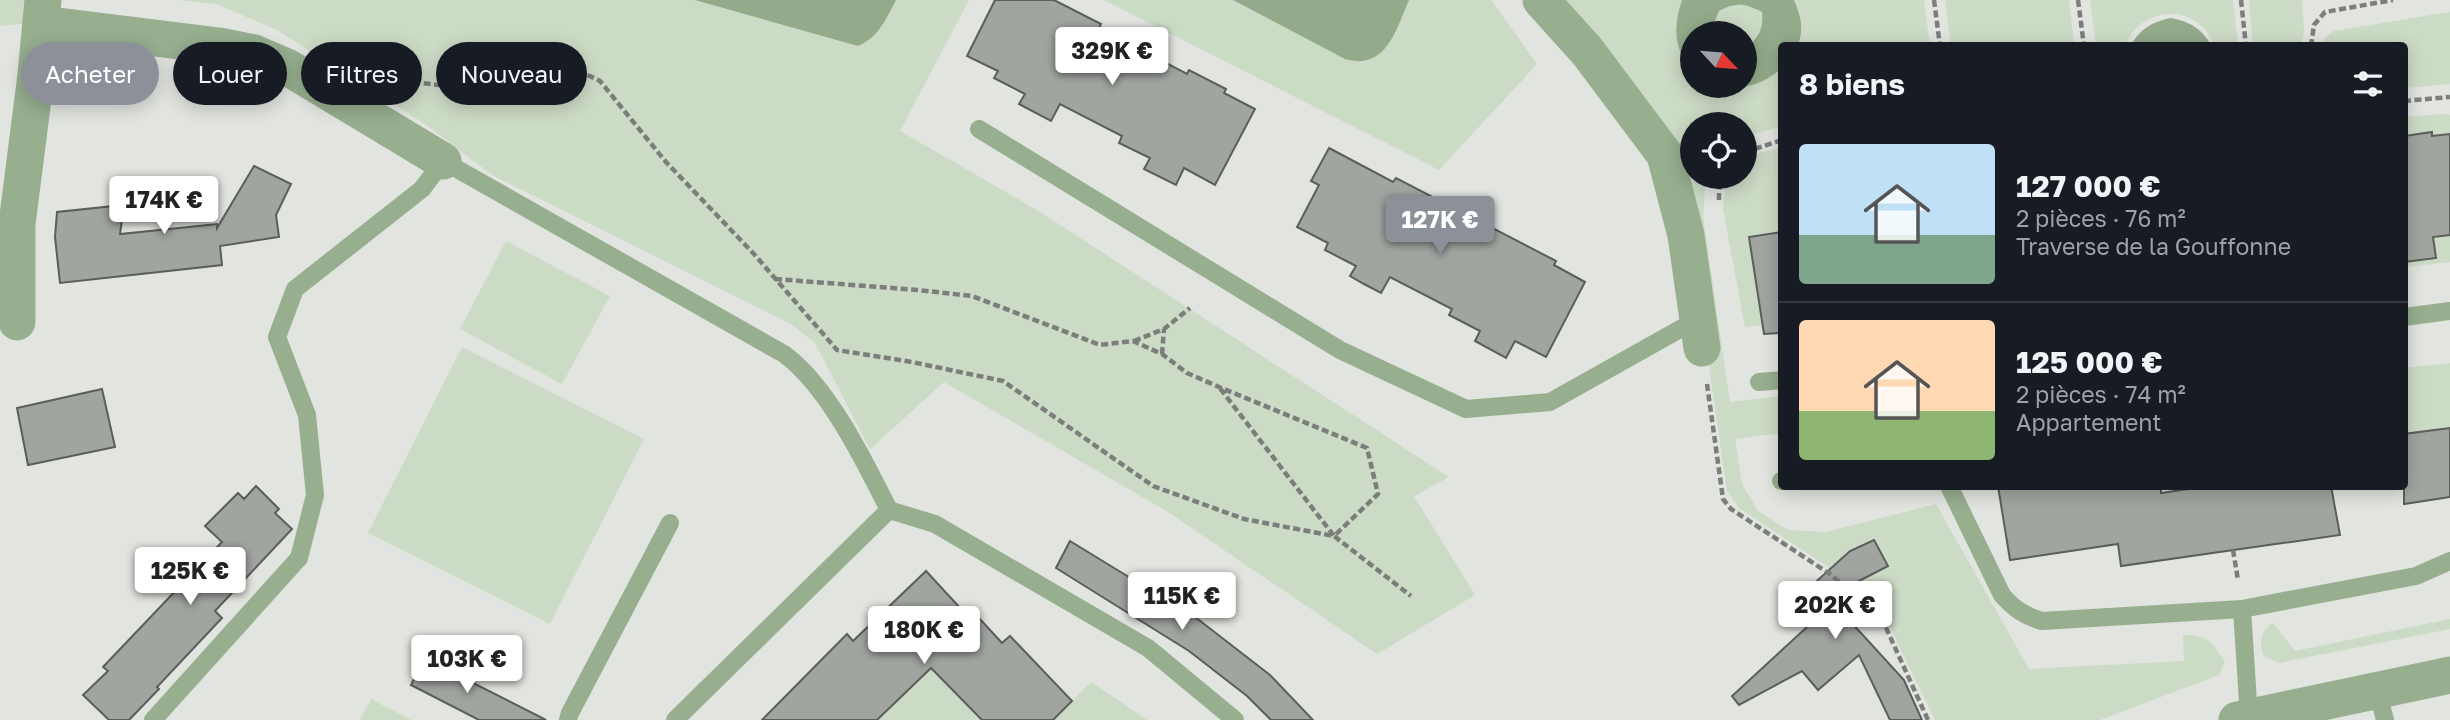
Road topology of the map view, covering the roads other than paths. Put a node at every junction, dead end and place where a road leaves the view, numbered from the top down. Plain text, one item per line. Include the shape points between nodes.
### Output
1 (1541, 0) edge
2 (42, 12) edge
3 (979, 129) dead end
4 (443, 161) junction
5 (2450, 311) edge
6 (2408, 316) edge
7 (18, 322) dead end
8 (1700, 334) joint
9 (1778, 380) edge
10 (1759, 382) dead end
11 (1951, 490) edge
12 (889, 510) junction
13 (670, 523) dead end
14 (2449, 562) edge
15 (2242, 609) junction
16 (2450, 675) edge
17 (2381, 705) edge
18 (2243, 719) edge
19 (153, 720) edge
20 (568, 720) edge
21 (675, 720) edge
22 (1235, 720) edge

1 - 8 street via 1587,51 1665,155 1686,235
2 - 4 street via 254,53 287,67
2 - 7 street via 17,224
3 - 8 lane via 1340,350 1466,409 1550,402
4 - 12 lane via 799,365 862,456
4 - 19 lane via 422,190 295,289 277,337 307,415 315,495 299,558
5 - 6 lane
9 - 10 lane
11 - 15 lane via 2002,595 2025,616 2042,621
12 - 21 lane
12 - 22 lane via 935,524 1148,648
13 - 20 lane
14 - 15 lane via 2416,576
15 - 18 lane
16 - 17 street
17 - 18 street

